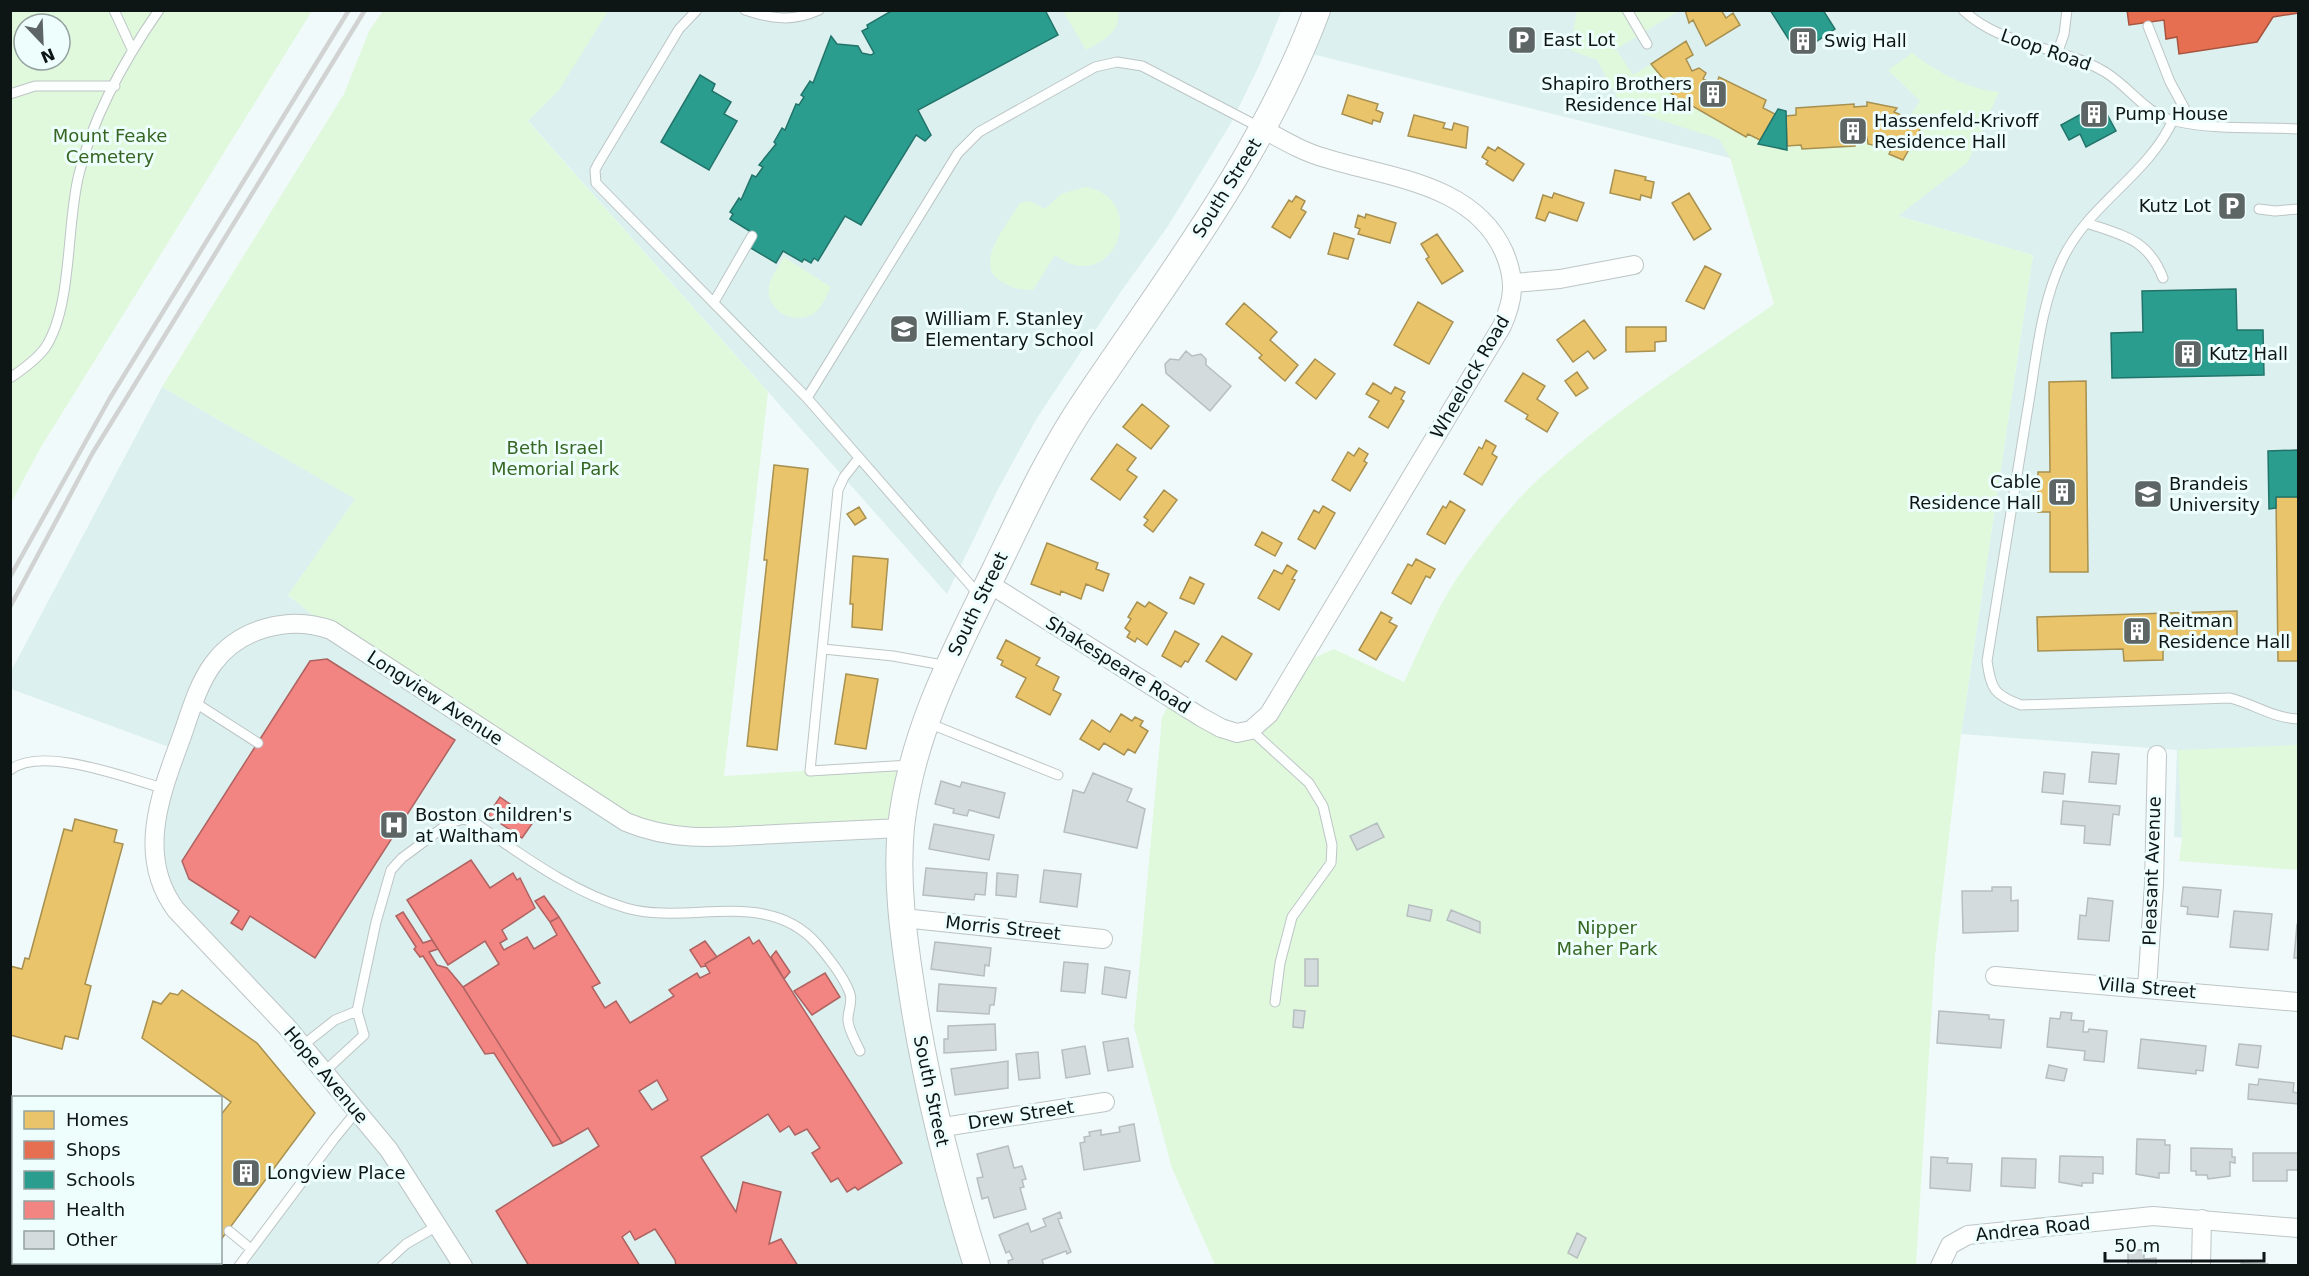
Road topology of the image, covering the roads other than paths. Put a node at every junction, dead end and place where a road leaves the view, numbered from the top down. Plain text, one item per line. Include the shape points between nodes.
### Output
1 (114, 10) edge
2 (159, 10) edge
3 (697, 10) edge
4 (745, 10) edge
5 (819, 10) edge
6 (1317, 10) edge
7 (1627, 10) edge
8 (1963, 10) edge
9 (2067, 10) edge
10 (2148, 26) dead end
11 (1647, 44) dead end
12 (132, 49) junction
13 (2057, 54) junction
14 (115, 86) junction
15 (10, 94) edge
16 (2173, 120) junction
17 (2193, 124) junction
18 (1263, 129) junction
19 (2298, 129) edge
20 (2259, 208) dead end
21 (2298, 209) edge
22 (2087, 223) junction
23 (752, 236) dead end
24 (1634, 265) dead end
25 (2163, 278) dead end
26 (1514, 283) junction
27 (714, 302) junction
28 (10, 368) edge
29 (22, 370) junction
30 (10, 378) edge
31 (807, 398) junction
32 (859, 458) junction
33 (984, 590) junction
34 (823, 649) junction
35 (948, 666) junction
36 (195, 702) junction
37 (2298, 719) edge
38 (925, 722) junction
39 (1251, 730) junction
40 (258, 743) dead end
41 (2157, 755) dead end
42 (912, 764) junction
43 (10, 770) edge
44 (1058, 775) dead end
45 (163, 788) junction
46 (901, 828) junction
47 (169, 900) joint
48 (903, 918) junction
49 (1103, 939) dead end
50 (1995, 976) dead end
51 (2147, 988) junction
52 (1275, 1002) dead end
53 (2298, 1002) edge
54 (357, 1011) junction
55 (302, 1046) junction
56 (860, 1051) dead end
57 (324, 1071) junction
58 (1105, 1102) dead end
59 (356, 1112) junction
60 (937, 1128) junction
61 (2202, 1219) junction
62 (437, 1226) junction
63 (2298, 1228) edge
64 (228, 1231) dead end
65 (251, 1249) junction
66 (239, 1266) edge
67 (382, 1266) edge
68 (463, 1266) edge
69 (977, 1266) edge
70 (1940, 1266) edge
71 (2201, 1266) edge

1 - 12 lane
2 - 12 lane
3 - 27 lane via 679,29 598,164 594,177 599,189
4 - 5 lane via 789,19
6 - 18 main road, South Street
7 - 11 lane
8 - 13 lane, Loop Road via 1997,34
9 - 13 lane
10 - 17 lane via 2170,82
12 - 14 lane
13 - 16 lane, Loop Road via 2105,72 2155,113
14 - 15 lane via 35,86
14 - 29 lane via 79,174 54,330 44,349
16 - 17 lane, Loop Road
16 - 22 lane via 2152,156
17 - 19 lane, Loop Road
18 - 26 street, Wheelock Road via 1311,154 1437,190 1475,210 1493,232
18 - 31 lane via 1179,84 1126,62 1095,68 979,132 958,153
18 - 33 main road, South Street via 1196,238 1061,440
20 - 21 lane via 2275,212
22 - 25 lane via 2131,238 2147,249
22 - 37 lane via 2063,256 2044,319 1987,661 1990,682 2001,697 2021,705 2230,698 2275,716
23 - 27 lane
24 - 26 street
26 - 39 street, Wheelock Road via 1512,304 1502,326 1269,714
27 - 31 lane
28 - 29 lane
29 - 30 lane
31 - 32 lane
32 - 33 lane
32 - 34 lane via 838,490
33 - 35 main road, South Street
33 - 39 street, Shakespeare Road via 1221,728 1237,733
34 - 35 lane
34 - 42 lane via 810,771
35 - 38 main road, South Street
36 - 40 lane
36 - 45 street, Longview Avenue
36 - 46 street, Longview Avenue via 213,664 235,643 275,625 316,624 331,630 626,822 648,831 701,838
38 - 42 main road, South Street
38 - 44 lane
39 - 52 lane via 1309,783 1323,806 1332,844 1330,863 1292,917
41 - 51 street, Pleasant Avenue
42 - 46 main road, South Street
43 - 45 lane via 26,761 47,759
45 - 47 street, Longview Avenue via 155,819 155,850
46 - 48 main road, South Street
47 - 55 street, Hope Avenue
48 - 49 street, Morris Street
48 - 60 main road, South Street
50 - 51 street, Villa Street
51 - 53 street, Villa Street
54 - 55 lane via 335,1020
54 - 56 lane via 376,922 394,866 439,829 464,819 563,879 627,908 651,912 742,911 782,918 817,944 847,988 851,1000 848,1022
54 - 57 lane via 364,1035
55 - 57 street, Hope Avenue
57 - 59 street, Hope Avenue
58 - 60 street, Drew Street
59 - 62 street, Hope Avenue via 389,1150
59 - 65 lane
60 - 69 main road, South Street
61 - 63 street, Andrea Road
61 - 70 street, Andrea Road via 2138,1218 1968,1235 1950,1245
61 - 71 street
62 - 67 lane via 406,1244
62 - 68 street, Hope Avenue
64 - 65 lane
65 - 66 lane

